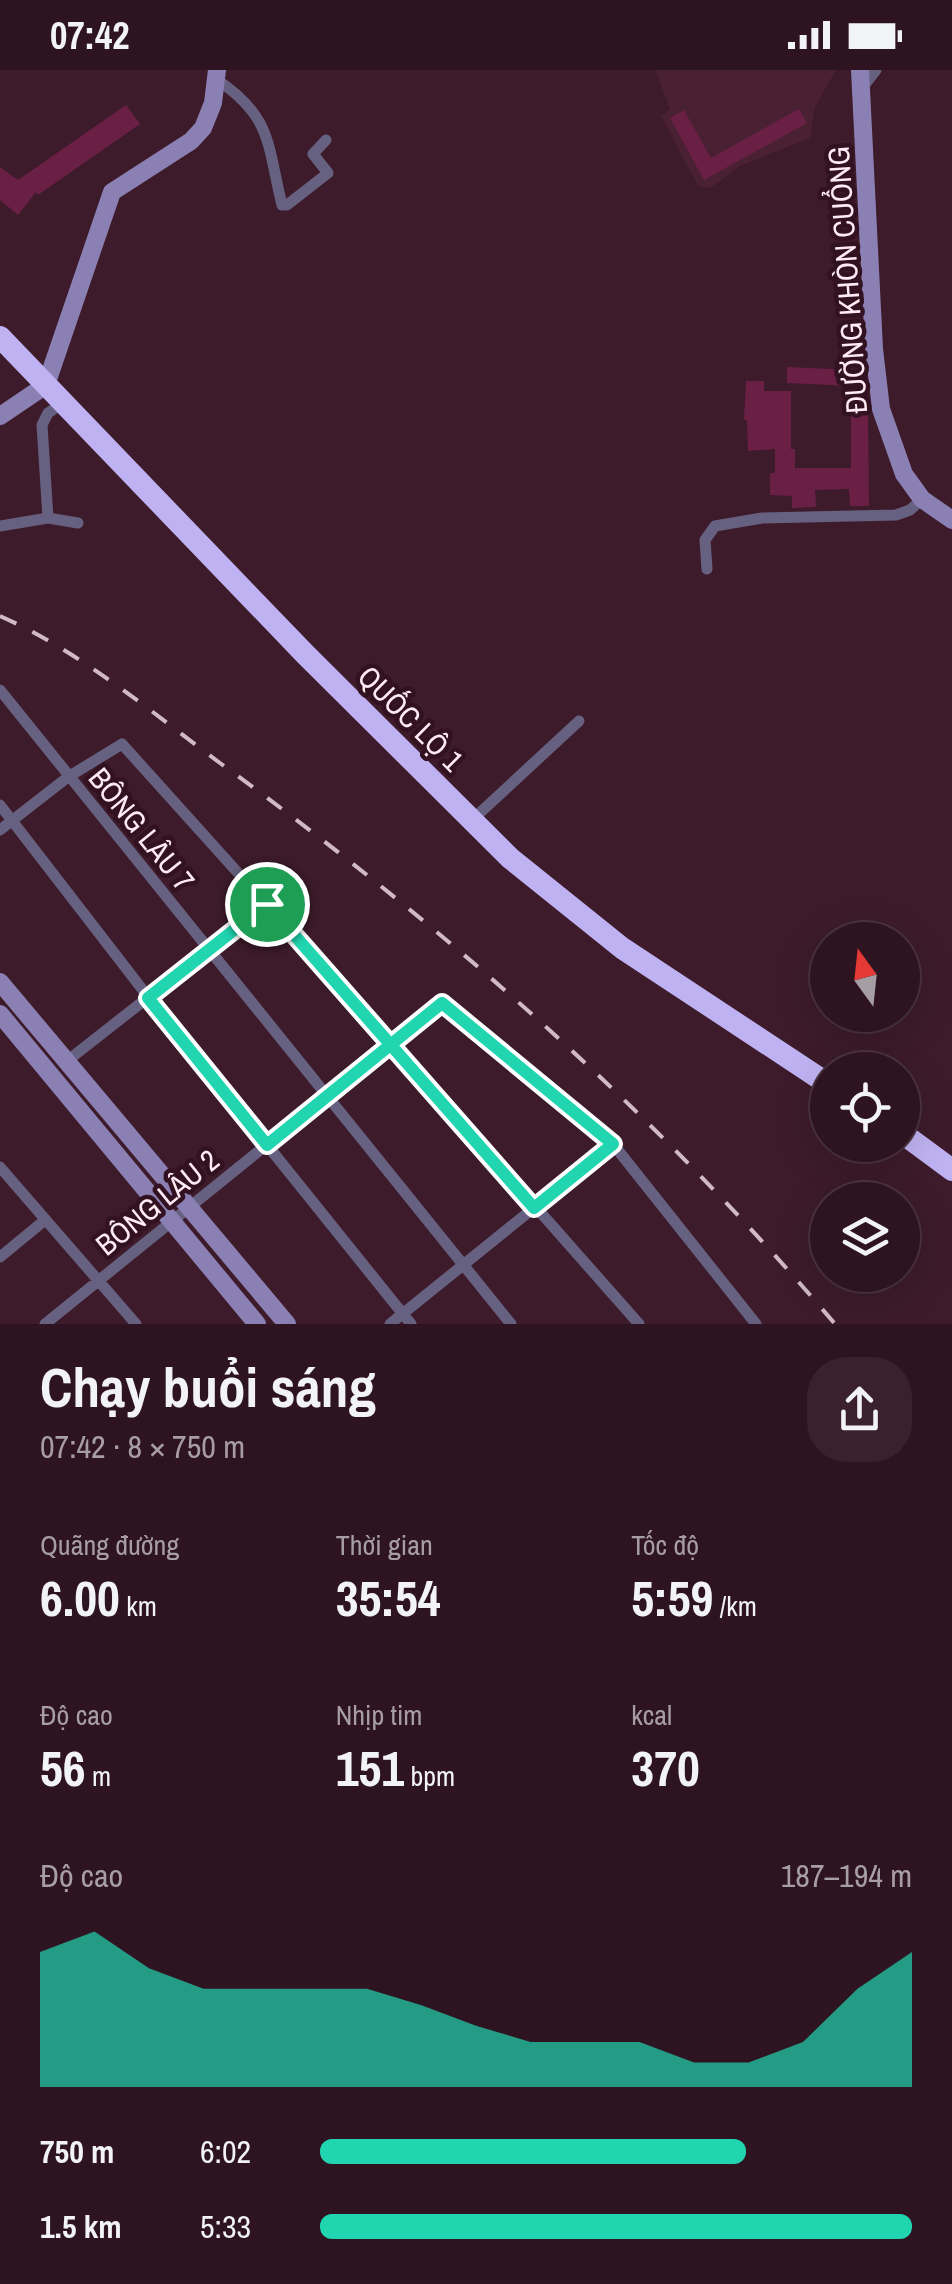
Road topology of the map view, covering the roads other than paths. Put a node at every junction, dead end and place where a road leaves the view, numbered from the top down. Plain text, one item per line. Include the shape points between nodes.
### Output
1 (876, 70) edge
2 (216, 75) edge
3 (861, 79) edge
4 (326, 140) dead end
5 (0, 336) edge
6 (46, 385) junction
7 (64, 402) junction
8 (0, 416) edge
9 (922, 499) junction
10 (48, 518) junction
11 (952, 520) edge
12 (78, 523) dead end
13 (0, 526) edge
14 (707, 569) dead end
15 (0, 690) edge
16 (579, 721) dead end
17 (68, 777) junction
18 (0, 805) edge
19 (12, 821) junction
20 (472, 821) junction
21 (0, 830) edge
22 (267, 904) junction
23 (209, 951) junction
24 (0, 982) edge
25 (148, 998) junction
26 (0, 1014) edge
27 (392, 1044) junction
28 (66, 1062) junction
29 (810, 1072) edge
30 (329, 1095) junction
31 (613, 1144) junction
32 (267, 1145) junction
33 (920, 1147) edge
34 (0, 1168) edge
35 (952, 1170) edge
36 (534, 1208) junction
37 (188, 1210) junction
38 (45, 1220) junction
39 (170, 1224) junction
40 (0, 1257) edge
41 (463, 1264) junction
42 (100, 1280) junction
43 (406, 1319) edge
44 (753, 1319) edge
45 (46, 1324) edge
46 (136, 1324) edge
47 (257, 1324) edge
48 (286, 1324) edge
49 (390, 1324) edge
50 (511, 1324) edge
51 (638, 1324) edge
52 (738, 1324) edge

1 - 3 street
2 - 4 street via 266,130 282,205 328,173 313,154
2 - 6 main road via 203,128 112,192
3 - 9 main road, ĐƯỜNG KHÒN CUỔNG via 879,396 904,474
5 - 6 highway, QUỐC LỘ 1
6 - 7 highway, QUỐC LỘ 1
6 - 8 main road
7 - 10 street via 42,425
7 - 20 highway, QUỐC LỘ 1
9 - 11 main road, ĐƯỜNG KHÒN CUỔNG
9 - 14 street via 896,515 762,518 715,526 706,540
10 - 12 street
10 - 13 street
15 - 17 street, BÔNG LÂU 7
16 - 20 street
17 - 19 street
17 - 22 street via 122,744
17 - 23 street, BÔNG LÂU 7
18 - 19 street
19 - 21 street
19 - 25 street
20 - 29 highway, QUỐC LỘ 1 via 568,908
22 - 23 street
22 - 27 street
23 - 25 street
23 - 30 street, BÔNG LÂU 7
24 - 28 main road
25 - 28 street
25 - 32 street
26 - 39 main road
27 - 30 street, BÔNG LÂU 2
27 - 31 street, BÔNG LÂU 2 via 442,1003
27 - 36 street
28 - 37 main road
30 - 32 street, BÔNG LÂU 2
30 - 41 street, BÔNG LÂU 7
31 - 36 street
31 - 44 street
32 - 37 street, BÔNG LÂU 2
32 - 43 street
33 - 35 highway
34 - 38 street
36 - 41 street
36 - 51 street
37 - 39 street, BÔNG LÂU 2
37 - 48 main road
38 - 40 street
38 - 42 street
39 - 42 street, BÔNG LÂU 2
39 - 47 main road
41 - 43 street
41 - 50 street, BÔNG LÂU 7
42 - 45 street, BÔNG LÂU 2
42 - 46 street
43 - 49 street
44 - 52 street

